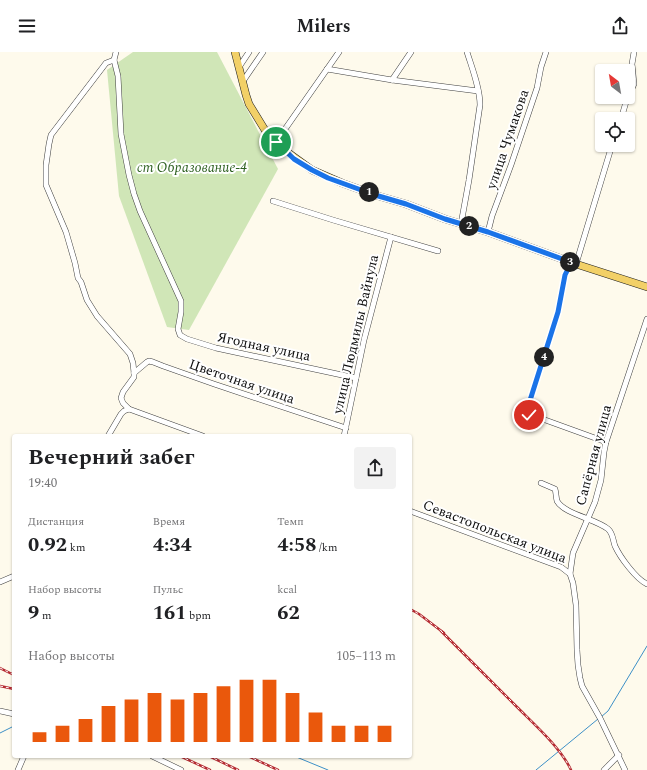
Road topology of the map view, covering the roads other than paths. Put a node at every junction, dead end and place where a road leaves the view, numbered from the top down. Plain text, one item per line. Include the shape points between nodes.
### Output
1 (116, 52) edge
2 (236, 52) edge
3 (249, 52) edge
4 (263, 52) edge
5 (339, 52) edge
6 (411, 52) edge
7 (467, 52) edge
8 (546, 52) edge
9 (634, 52) edge
10 (114, 60) junction
11 (239, 67) junction
12 (327, 69) junction
13 (392, 80) junction
14 (243, 81) junction
15 (478, 91) junction
16 (623, 112) edge
17 (276, 142) junction
18 (610, 152) edge
19 (273, 201) dead end
20 (461, 224) junction
21 (488, 232) junction
22 (391, 237) junction
23 (438, 251) dead end
24 (576, 264) junction
25 (647, 287) edge
26 (647, 319) edge
27 (134, 373) junction
28 (356, 378) junction
29 (130, 409) junction
30 (346, 428) junction
31 (109, 434) edge
32 (198, 434) edge
33 (344, 434) edge
34 (606, 442) junction
35 (541, 483) dead end
36 (412, 512) edge
37 (589, 519) junction
38 (570, 574) junction
39 (12, 577) edge
40 (0, 582) edge
41 (647, 584) edge
42 (0, 711) edge
43 (12, 714) edge
44 (619, 755) junction
45 (23, 758) edge
46 (156, 758) edge
47 (18, 770) edge
48 (181, 770) edge
49 (604, 770) edge
50 (625, 770) edge

1 - 10 street
2 - 11 main road
3 - 11 street
4 - 14 street
5 - 12 street
6 - 13 street
7 - 15 street
8 - 21 street, улица Чумакова via 537,88
9 - 16 street via 634,84
10 - 27 street via 103,66 52,135 46,165 46,185 66,232 76,262 78,278 87,300 130,354
10 - 28 street, Ягодная улица via 118,76 122,143 128,175 140,211 181,301 178,332 182,337 197,343
11 - 14 main road
12 - 13 street
12 - 17 street
13 - 15 street
14 - 17 main road via 249,104 268,135
15 - 20 street via 480,99 477,126
17 - 20 main road via 294,159 328,178
18 - 24 street
19 - 22 street
20 - 21 main road
21 - 24 main road
22 - 23 street
22 - 28 street, улица Людмилы Вайнула
24 - 25 main road
24 - 34 street via 569,267 565,275 558,312 526,413
26 - 34 street, Сапёрная улица
27 - 29 street via 132,381 121,395 121,401
27 - 30 street, Цветочная улица via 149,361
28 - 30 street, улица Людмилы Вайнула
29 - 31 street via 121,414
29 - 32 street
30 - 33 street, улица Людмилы Вайнула
34 - 37 street, Сапёрная улица via 601,480
35 - 37 street via 555,489 557,500 562,507
36 - 38 street, Севастопольская улица via 561,567
37 - 38 street, Сапёрная улица via 573,553
37 - 41 street via 610,530 622,557
38 - 44 street via 574,583 578,665 582,686
39 - 40 street
42 - 43 street
44 - 49 street
44 - 50 street
45 - 47 street
46 - 48 street

